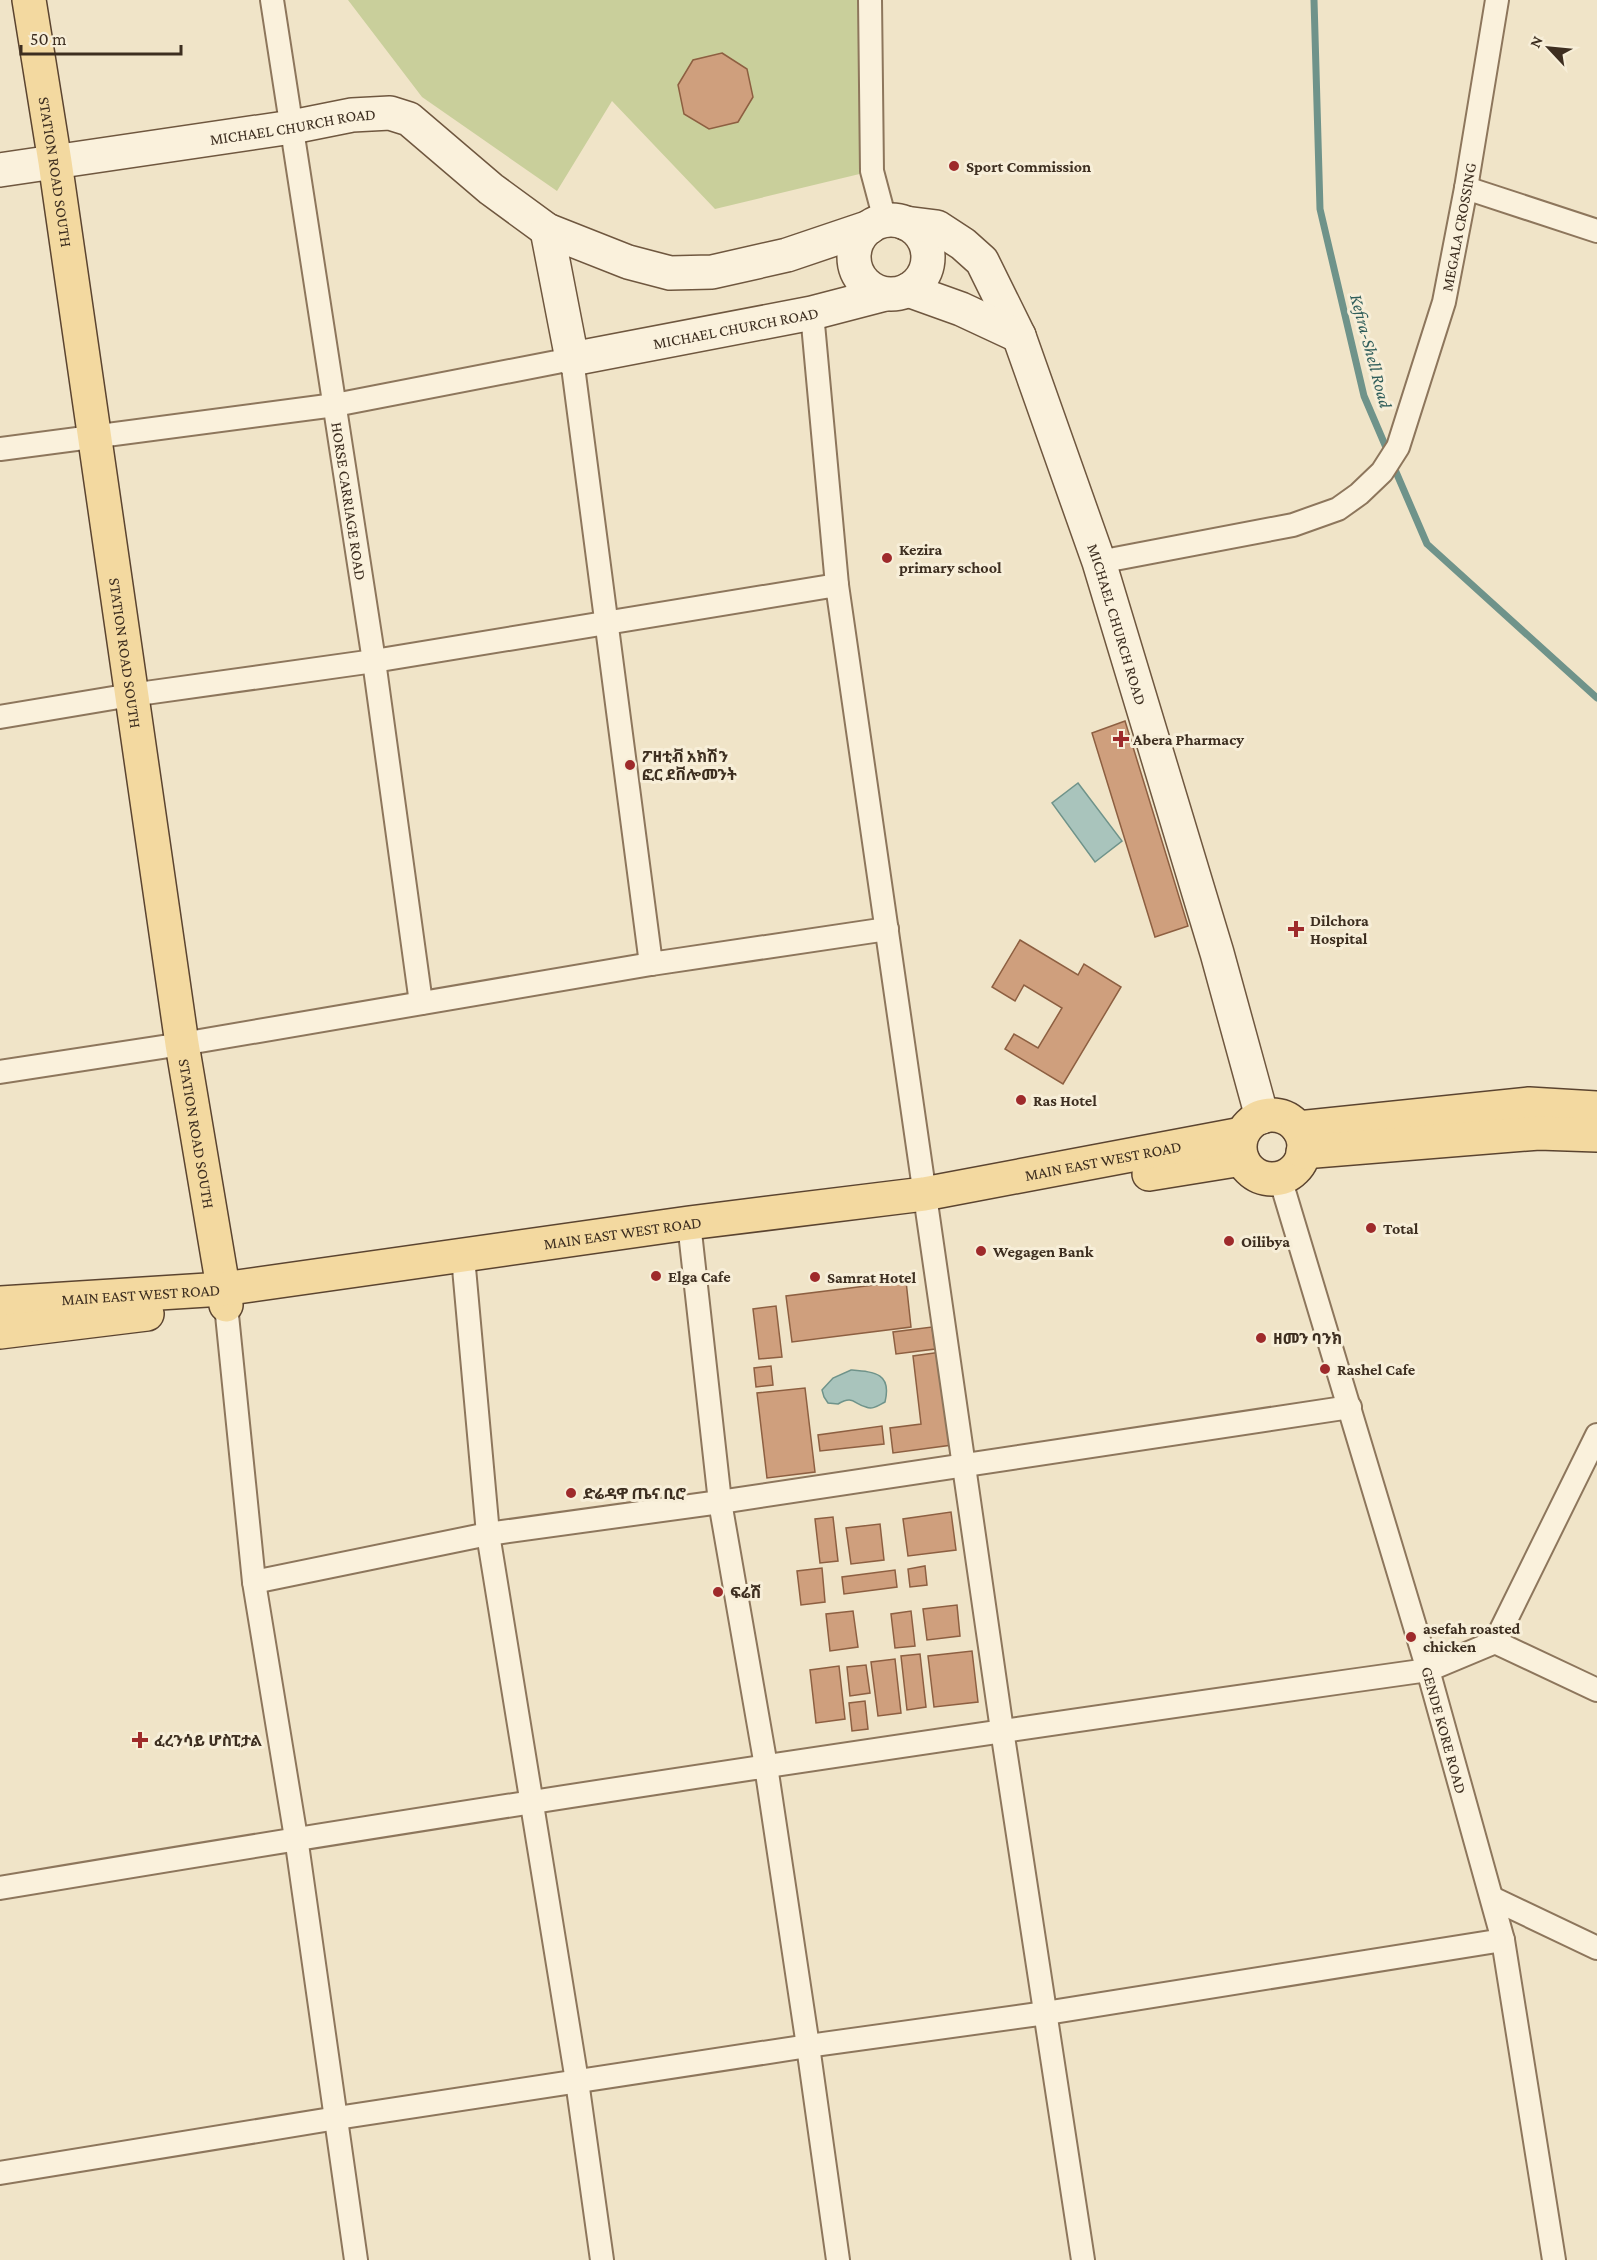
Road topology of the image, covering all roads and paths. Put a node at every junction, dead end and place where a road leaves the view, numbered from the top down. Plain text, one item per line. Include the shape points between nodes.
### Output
1 (29, 0) edge
2 (272, 0) edge
3 (870, 0) edge
4 (1497, 0) edge
5 (292, 127) junction
6 (55, 162) junction
7 (0, 170) edge
8 (1466, 188) junction
9 (887, 223) junction
10 (547, 230) junction
11 (1597, 231) edge
12 (896, 292) junction
13 (812, 313) junction
14 (1019, 336) junction
15 (572, 359) junction
16 (335, 405) junction
17 (93, 436) junction
18 (0, 449) edge
19 (1099, 562) junction
20 (837, 585) junction
21 (608, 622) junction
22 (374, 661) junction
23 (131, 695) junction
24 (0, 717) edge
25 (887, 929) junction
26 (651, 964) junction
27 (421, 1003) junction
28 (182, 1044) junction
29 (0, 1072) edge
30 (1597, 1108) edge
31 (1410, 1130) junction
32 (1597, 1135) edge
33 (1249, 1137) junction
34 (1300, 1140) junction
35 (1280, 1178) junction
36 (925, 1201) junction
37 (690, 1230) junction
38 (464, 1268) junction
39 (225, 1297) junction
40 (0, 1303) edge
41 (0, 1332) edge
42 (1350, 1407) junction
43 (1597, 1435) edge
44 (965, 1465) junction
45 (720, 1502) junction
46 (488, 1534) junction
47 (254, 1581) junction
48 (1495, 1641) junction
49 (1428, 1670) junction
50 (1597, 1690) edge
51 (1002, 1730) junction
52 (766, 1766) junction
53 (532, 1801) junction
54 (296, 1838) junction
55 (0, 1888) edge
56 (1492, 1898) junction
57 (1503, 1940) junction
58 (1597, 1948) edge
59 (1046, 2013) junction
60 (808, 2046) junction
61 (577, 2081) junction
62 (337, 2118) junction
63 (0, 2173) edge
64 (356, 2260) edge
65 (602, 2260) edge
66 (838, 2260) edge
67 (1083, 2260) edge
68 (1554, 2260) edge

1 - 6 main road, STATION ROAD SOUTH
2 - 5 street, HORSE CARRIAGE ROAD
3 - 9 street via 872,171
4 - 8 street, MEGALA CROSSING
5 - 6 main road, MICHAEL CHURCH ROAD
5 - 10 main road, MICHAEL CHURCH ROAD via 362,114 390,113 409,119 491,189
5 - 16 street, HORSE CARRIAGE ROAD
6 - 7 main road, MICHAEL CHURCH ROAD
6 - 17 main road, STATION ROAD SOUTH
8 - 11 street
8 - 19 street, MEGALA CROSSING via 1444,303 1398,447 1382,472 1338,509 1293,525
9 - 10 main road, MICHAEL CHURCH ROAD via 786,255 712,272 670,273 628,262
9 - 12 main road via 917,230 925,241 928,259 920,280
9 - 12 main road via 858,241 855,263 866,284 876,291
9 - 14 main road, MICHAEL CHURCH ROAD via 937,227 963,244 982,261
10 - 15 main road
12 - 13 main road, MICHAEL CHURCH ROAD
12 - 14 main road via 961,309
13 - 15 main road, MICHAEL CHURCH ROAD
13 - 20 street
14 - 19 main road, MICHAEL CHURCH ROAD
15 - 16 street
15 - 21 street
16 - 17 street
16 - 22 street, HORSE CARRIAGE ROAD
17 - 18 street
17 - 23 main road, STATION ROAD SOUTH
19 - 33 main road, MICHAEL CHURCH ROAD via 1216,953
20 - 21 street
20 - 25 street
21 - 22 street
21 - 26 street
22 - 23 street
22 - 27 street, HORSE CARRIAGE ROAD
23 - 24 street
23 - 28 main road, STATION ROAD SOUTH
25 - 26 street
25 - 36 street
26 - 27 street
27 - 28 street
28 - 29 street
28 - 39 main road, STATION ROAD SOUTH
30 - 31 main road via 1529,1104
31 - 32 main road
31 - 34 main road
33 - 34 main road via 1281,1117
33 - 35 main road via 1254,1173
33 - 36 main road, MAIN EAST WEST ROAD
34 - 35 main road via 1300,1160
35 - 42 street, GENDE KORE ROAD
36 - 37 main road, MAIN EAST WEST ROAD
36 - 44 street
37 - 38 main road, MAIN EAST WEST ROAD
37 - 39 main road, MAIN EAST WEST ROAD
37 - 45 street
38 - 39 main road, MAIN EAST WEST ROAD
38 - 46 street
39 - 40 main road, MAIN EAST WEST ROAD
39 - 41 main road, MAIN EAST WEST ROAD
39 - 47 street
42 - 44 street
42 - 49 street, GENDE KORE ROAD
43 - 48 street
44 - 45 street
44 - 51 street
45 - 46 street
45 - 52 street
46 - 47 street
46 - 53 street
47 - 54 street
48 - 49 street
48 - 50 street
49 - 51 street
49 - 56 street, GENDE KORE ROAD
51 - 52 street
51 - 59 street
52 - 53 street
52 - 60 street
53 - 54 street
53 - 61 street
54 - 55 street
54 - 62 street
56 - 57 street, GENDE KORE ROAD
56 - 58 street
57 - 59 street
57 - 68 street, GENDE KORE ROAD
59 - 60 street
59 - 67 street
60 - 61 street
60 - 66 street
61 - 62 street
61 - 65 street
62 - 63 street
62 - 64 street

